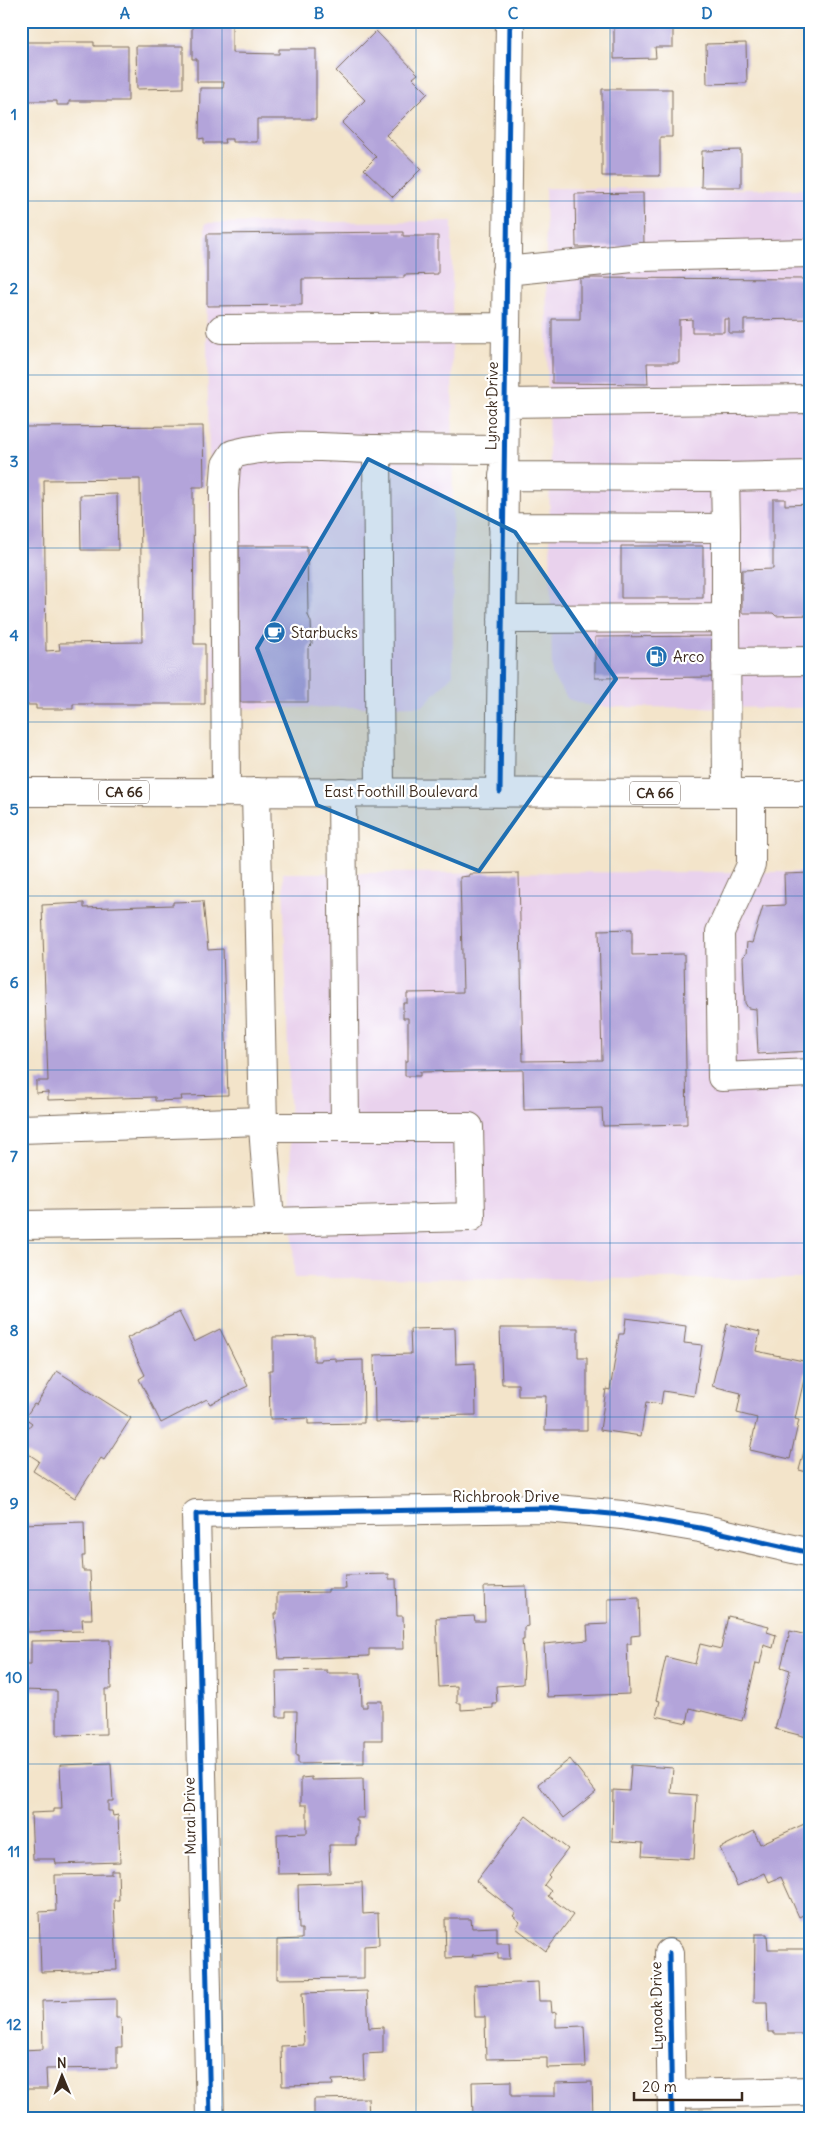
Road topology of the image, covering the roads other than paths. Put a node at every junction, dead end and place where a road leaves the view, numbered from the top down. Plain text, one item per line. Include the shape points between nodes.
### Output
1 (510, 21) edge
2 (811, 253) edge
3 (506, 271) junction
4 (505, 327) junction
5 (222, 329) dead end
6 (811, 399) edge
7 (505, 403) junction
8 (377, 450) junction
9 (504, 450) junction
10 (811, 475) edge
11 (504, 476) junction
12 (725, 477) junction
13 (503, 527) junction
14 (726, 528) junction
15 (726, 618) junction
16 (502, 619) junction
17 (811, 661) edge
18 (726, 662) junction
19 (21, 792) edge
20 (226, 792) junction
21 (256, 792) junction
22 (342, 792) junction
23 (380, 792) junction
24 (500, 792) junction
25 (739, 793) junction
26 (811, 794) edge
27 (811, 1073) edge
28 (263, 1124) junction
29 (345, 1126) junction
30 (21, 1128) edge
31 (270, 1222) junction
32 (21, 1225) edge
33 (196, 1514) joint
34 (811, 1553) edge
35 (668, 1953) dead end
36 (811, 2091) edge
37 (671, 2106) edge
38 (210, 2118) edge

1 - 3 street, Lynoak Drive
2 - 3 street via 642,257
3 - 4 street, Lynoak Drive
4 - 5 street
4 - 7 street, Lynoak Drive
6 - 7 street
7 - 9 street, Lynoak Drive
8 - 9 street
8 - 20 street via 252,449 233,454 226,465
8 - 23 street
9 - 11 street, Lynoak Drive
10 - 12 street
11 - 12 street
11 - 13 street, Lynoak Drive
12 - 14 street
13 - 14 street
13 - 16 street, Lynoak Drive
14 - 15 street
15 - 16 street
15 - 18 street
16 - 24 street, Lynoak Drive
17 - 18 street
18 - 25 street
19 - 20 street, East Foothill Boulevard / CA 66
20 - 21 street, East Foothill Boulevard / CA 66
21 - 22 street, East Foothill Boulevard / CA 66
21 - 28 street
22 - 23 street, East Foothill Boulevard / CA 66
22 - 29 street
23 - 24 street, East Foothill Boulevard / CA 66
24 - 25 street, East Foothill Boulevard / CA 66
25 - 26 street, East Foothill Boulevard / CA 66
25 - 27 street via 751,865 720,932 722,1078
28 - 29 street
28 - 30 street
28 - 31 street
29 - 31 street via 469,1127 472,1217
31 - 32 street
33 - 34 street, Richbrook Drive via 546,1508 622,1515 700,1528
33 - 38 street, Mural Drive
35 - 37 street, Lynoak Drive
36 - 37 street

